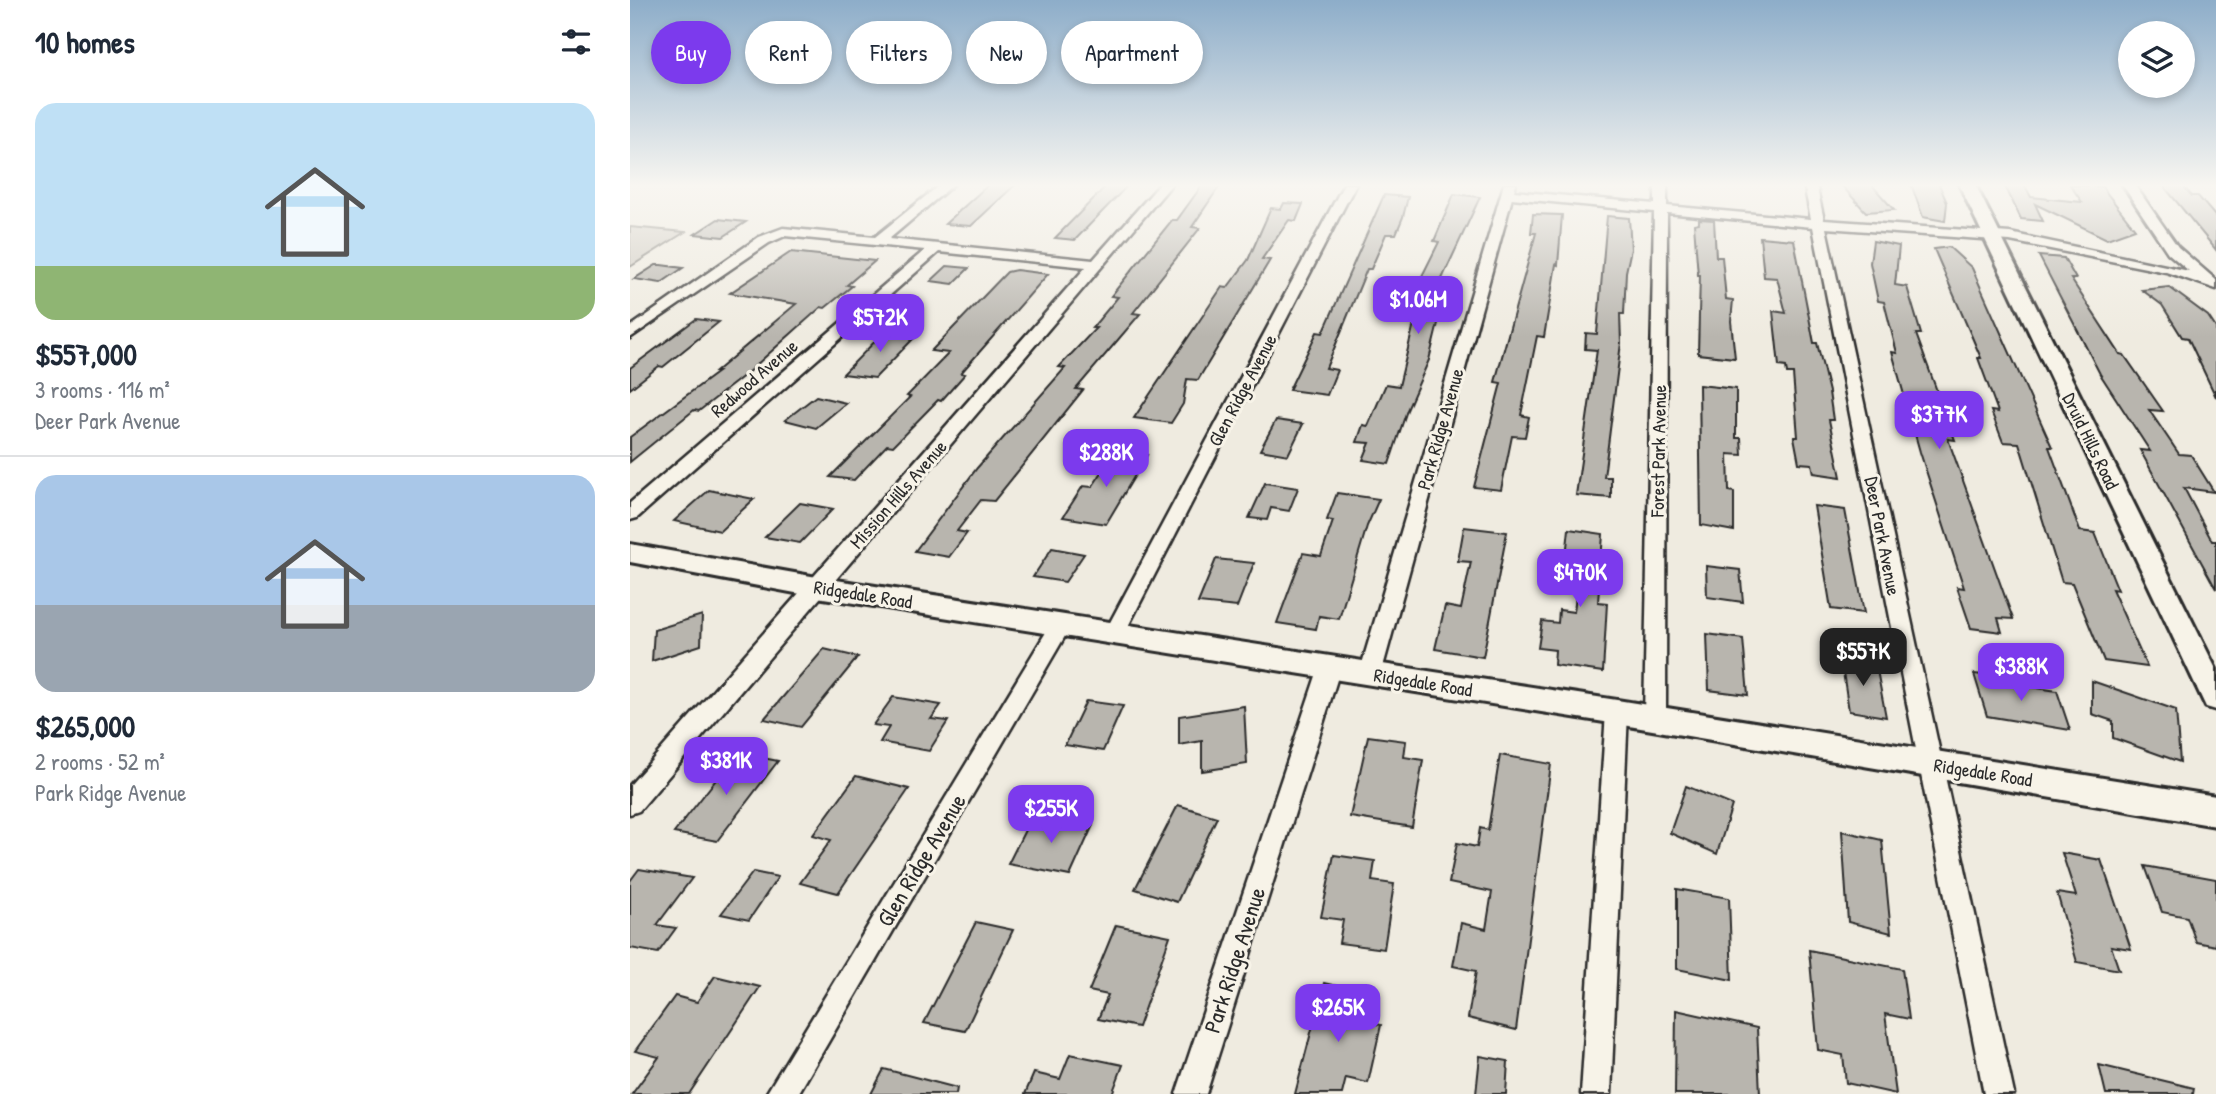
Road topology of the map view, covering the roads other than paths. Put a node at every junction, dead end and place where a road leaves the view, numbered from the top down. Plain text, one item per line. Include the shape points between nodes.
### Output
1 (776, 235) edge
2 (820, 235) edge
3 (886, 235) edge
4 (1121, 235) edge
5 (1323, 235) edge
6 (1496, 235) edge
7 (1660, 235) edge
8 (1822, 235) edge
9 (1965, 235) edge
10 (2163, 235) edge
11 (1991, 237) junction
12 (880, 240) junction
13 (937, 247) junction
14 (1096, 264) junction
15 (2215, 285) edge
16 (630, 334) edge
17 (630, 513) edge
18 (630, 554) edge
19 (817, 587) junction
20 (1061, 625) junction
21 (1114, 634) junction
22 (1330, 667) junction
23 (1370, 674) junction
24 (2213, 688) edge
25 (1617, 712) junction
26 (1655, 718) junction
27 (1928, 764) junction
28 (630, 803) edge
29 (2216, 811) edge
30 (781, 1094) edge
31 (1191, 1094) edge
32 (1596, 1094) edge
33 (1999, 1094) edge

1 - 16 street
2 - 12 street
3 - 12 street
4 - 14 street, Mission Hills Avenue
5 - 21 street, Glen Ridge Avenue
6 - 23 street, Park Ridge Avenue
7 - 26 street, Forest Park Avenue
8 - 27 street, Deer Park Avenue
9 - 11 street
10 - 15 street via 2173,250
11 - 15 street via 2156,266
11 - 24 street, Druid Hills Road
12 - 13 street
13 - 14 street
13 - 17 street, Redwood Avenue
14 - 19 street, Mission Hills Avenue
18 - 19 street, Ridgedale Road
19 - 20 street, Ridgedale Road
19 - 28 street, Mission Hills Avenue
20 - 21 street, Ridgedale Road
20 - 30 street, Glen Ridge Avenue
21 - 22 street, Ridgedale Road
22 - 23 street, Ridgedale Road
22 - 31 street, Park Ridge Avenue
23 - 25 street, Ridgedale Road
25 - 26 street, Ridgedale Road
25 - 32 street
26 - 27 street, Ridgedale Road
27 - 29 street, Ridgedale Road
27 - 33 street, Deer Park Avenue

